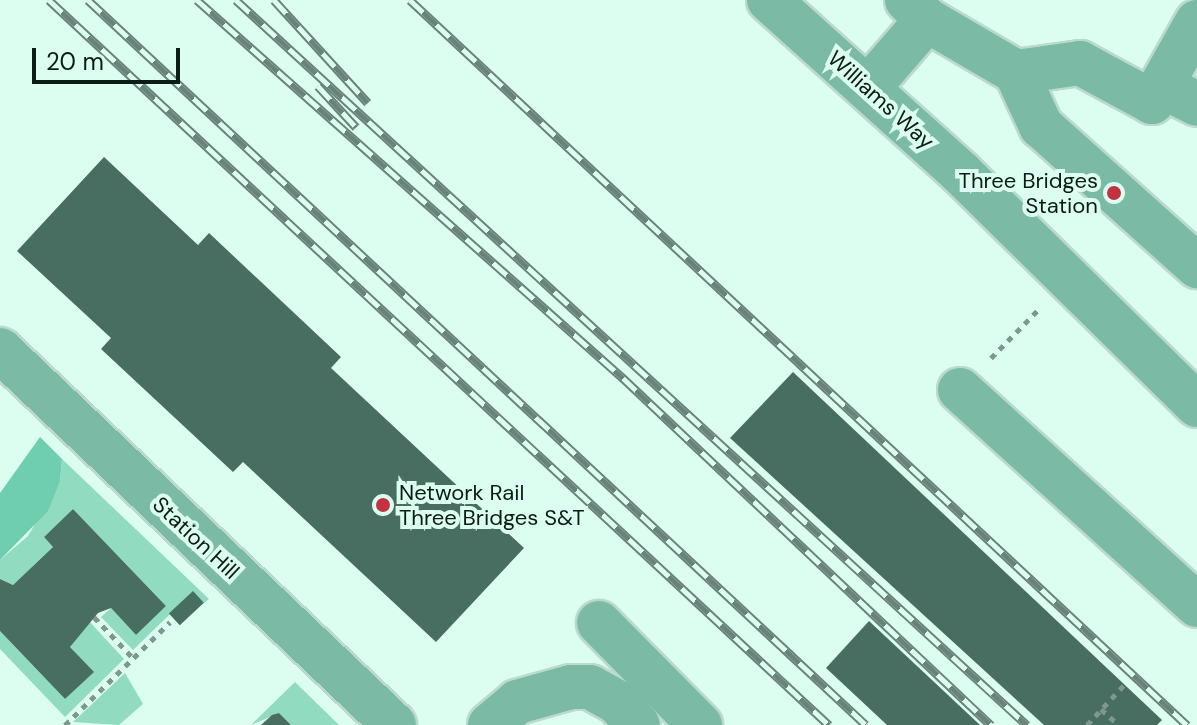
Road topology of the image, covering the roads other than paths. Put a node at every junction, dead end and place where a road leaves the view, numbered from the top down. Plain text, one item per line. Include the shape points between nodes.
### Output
1 (769, 0) edge
2 (917, 10) edge
3 (1197, 22) edge
4 (1016, 72) junction
5 (868, 88) junction
6 (1179, 95) edge
7 (1191, 254) edge
8 (0, 350) edge
9 (973, 376) road end
10 (1197, 405) edge
11 (1197, 605) edge
12 (599, 623) dead end
13 (394, 725) edge
14 (490, 725) edge
15 (638, 725) edge
16 (700, 725) edge

1 - 5 street, Williams Way
2 - 4 street
2 - 5 street
3 - 6 street
4 - 6 street via 1080,63 1152,102
4 - 7 street via 1041,126
5 - 10 street, Williams Way
8 - 13 street, Station Hill
9 - 11 street
12 - 16 street
14 - 15 street via 517,702 548,690 590,687

